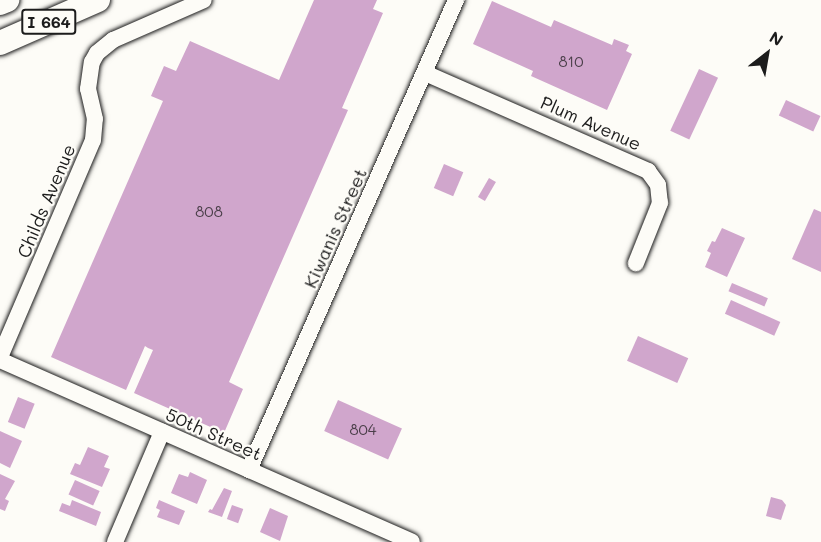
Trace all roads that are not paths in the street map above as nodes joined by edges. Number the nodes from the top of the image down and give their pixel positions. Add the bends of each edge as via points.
1 (7, 0) edge
2 (98, 0) edge
3 (204, 0) edge
4 (456, 0) edge
5 (0, 3) edge
6 (0, 43) edge
7 (425, 73) junction
8 (636, 263) dead end
9 (0, 359) edge
10 (162, 432) junction
11 (249, 470) junction
12 (115, 542) edge
13 (412, 542) edge

1 - 5 highway, I 664
2 - 6 highway, I 664
3 - 9 street, Childs Avenue via 104,46 92,62 88,89 95,119 93,140
4 - 7 street, Kiwanis Street
7 - 8 street, Plum Avenue via 648,171 658,185 660,203
7 - 11 street, Kiwanis Street
9 - 10 street, 50th Street
10 - 11 street, 50th Street
10 - 12 street
11 - 13 street, 50th Street

